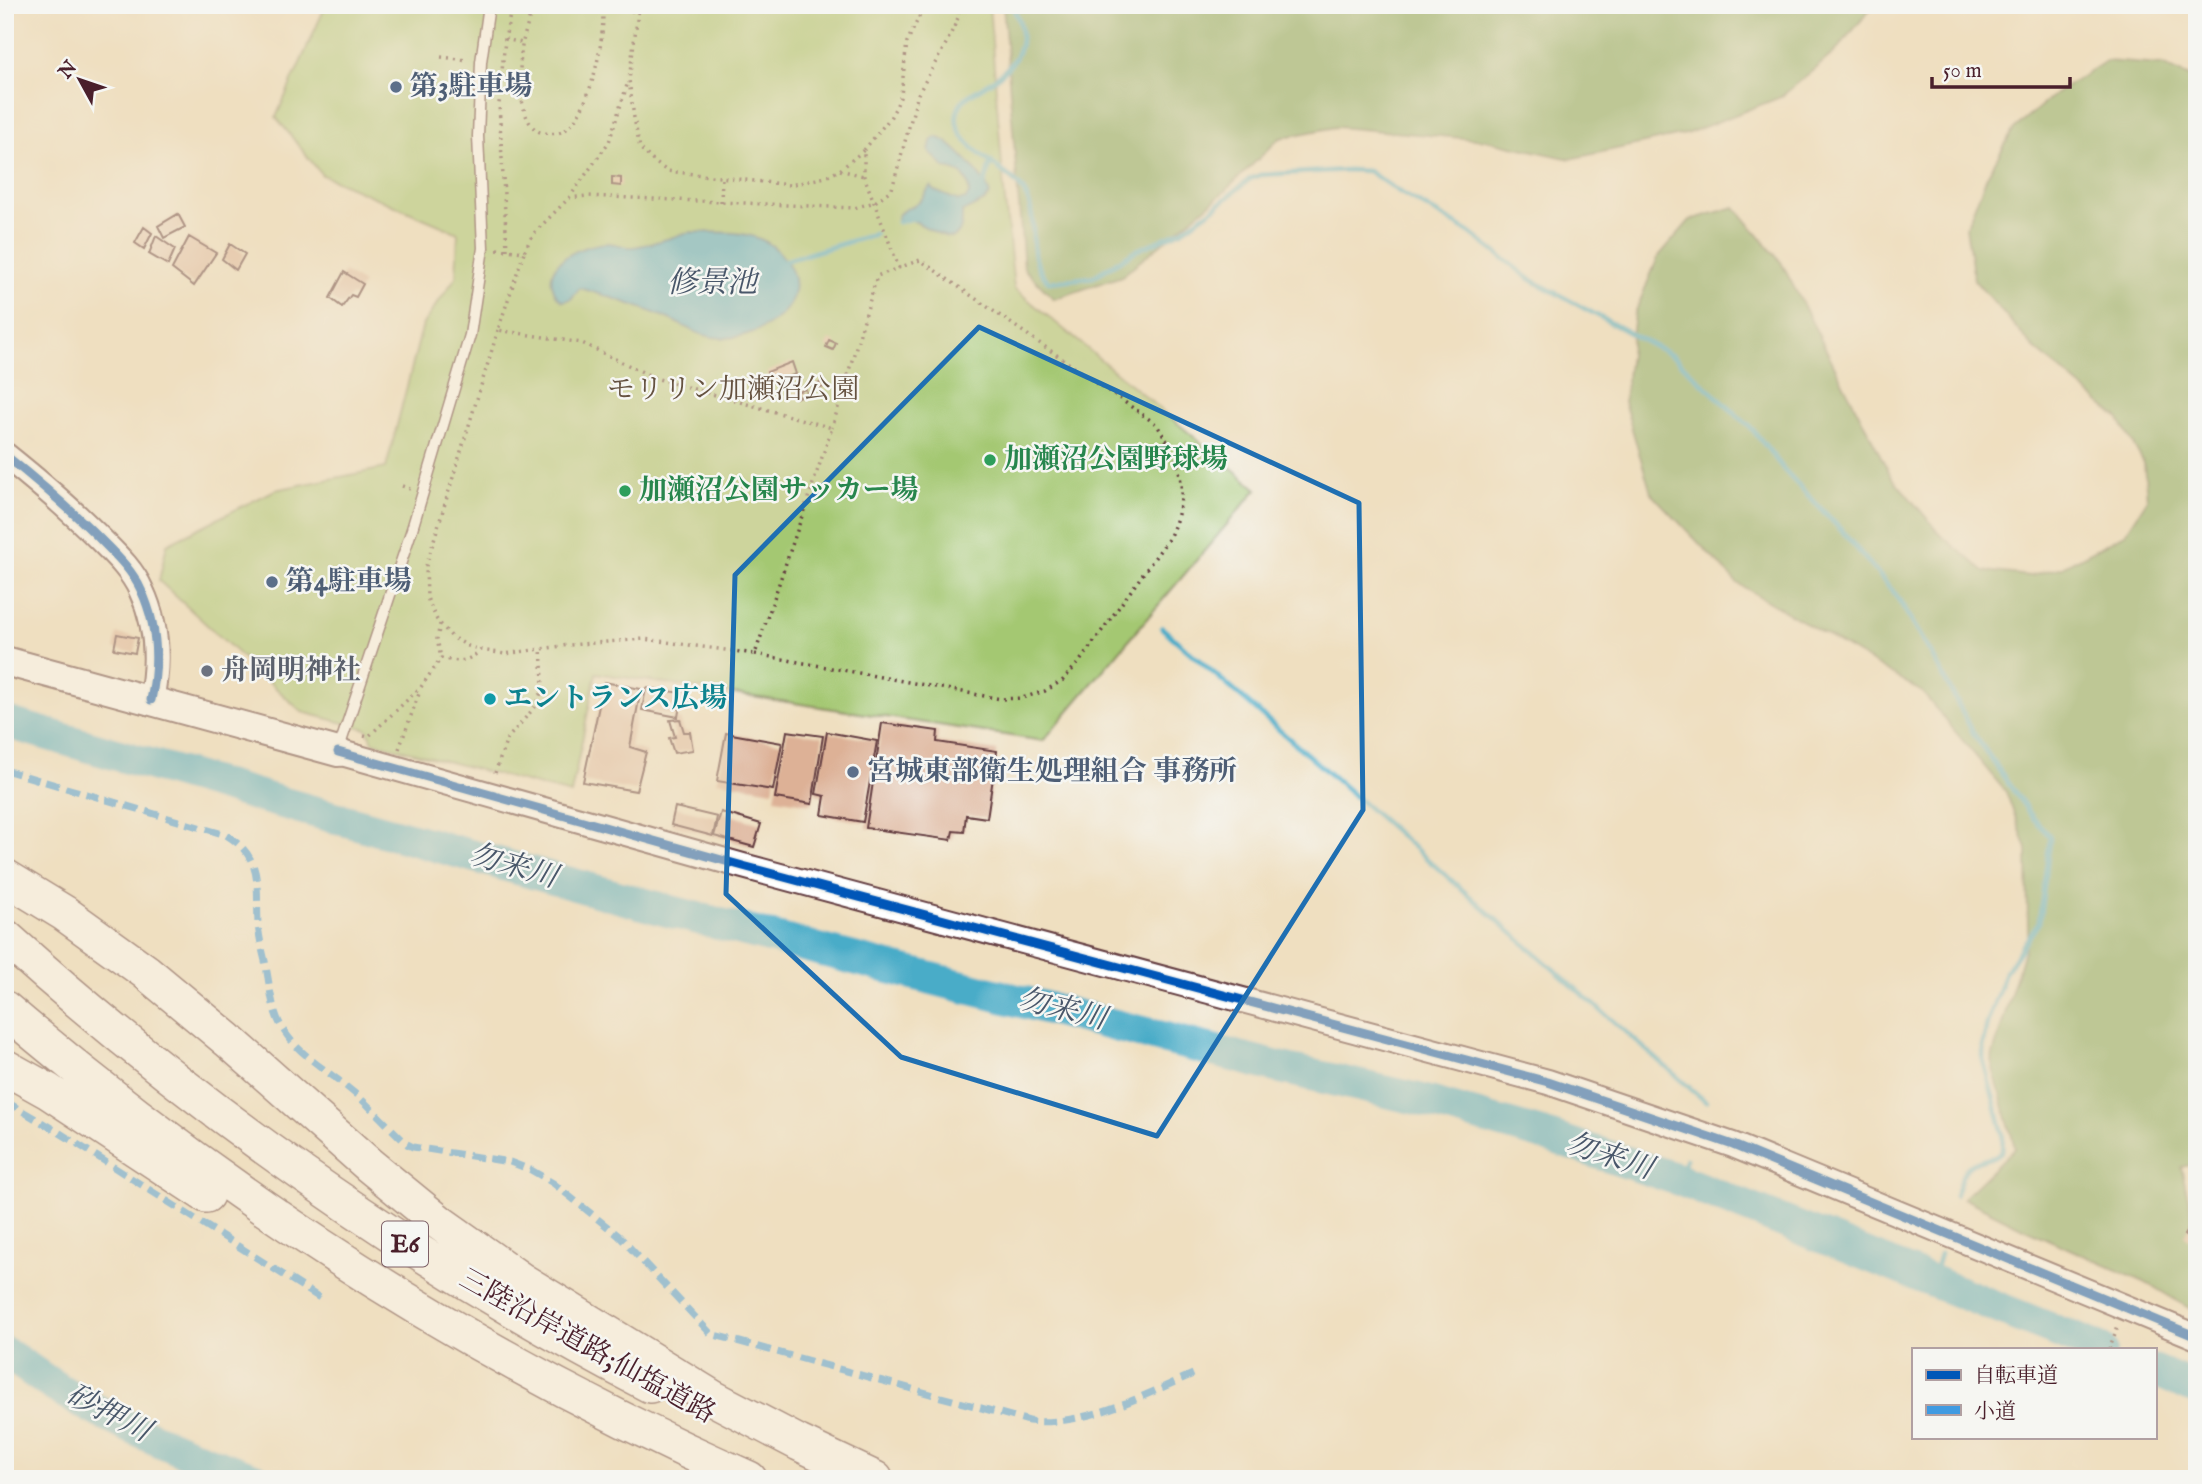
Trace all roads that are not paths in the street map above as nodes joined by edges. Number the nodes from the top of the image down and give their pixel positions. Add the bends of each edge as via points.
1 (489, 5) edge
2 (5, 455) edge
3 (5, 661) edge
4 (150, 700) junction
5 (338, 752) junction
6 (5, 877) edge
7 (5, 937) edge
8 (5, 1009) edge
9 (5, 1067) edge
10 (2197, 1337) edge
11 (671, 1445) junction
12 (749, 1479) edge
13 (850, 1479) edge
14 (875, 1479) edge

1 - 5 lane via 478,136 483,248 470,335
2 - 4 street via 83,520 126,565 141,590 154,627 156,669
3 - 4 main road
4 - 5 main road
5 - 10 street via 1548,1082 1733,1145
6 - 14 highway via 146,972 369,1165 522,1281 711,1397
7 - 13 highway, 三陸沿岸道路;仙塩道路 / E6 via 156,1065 417,1252 611,1365 701,1412
8 - 11 highway, 三陸沿岸道路;仙塩道路 / E6 via 163,1136 327,1250 491,1350
9 - 11 highway via 388,1308 575,1406
11 - 12 highway, 三陸沿岸道路;仙塩道路 / E6

